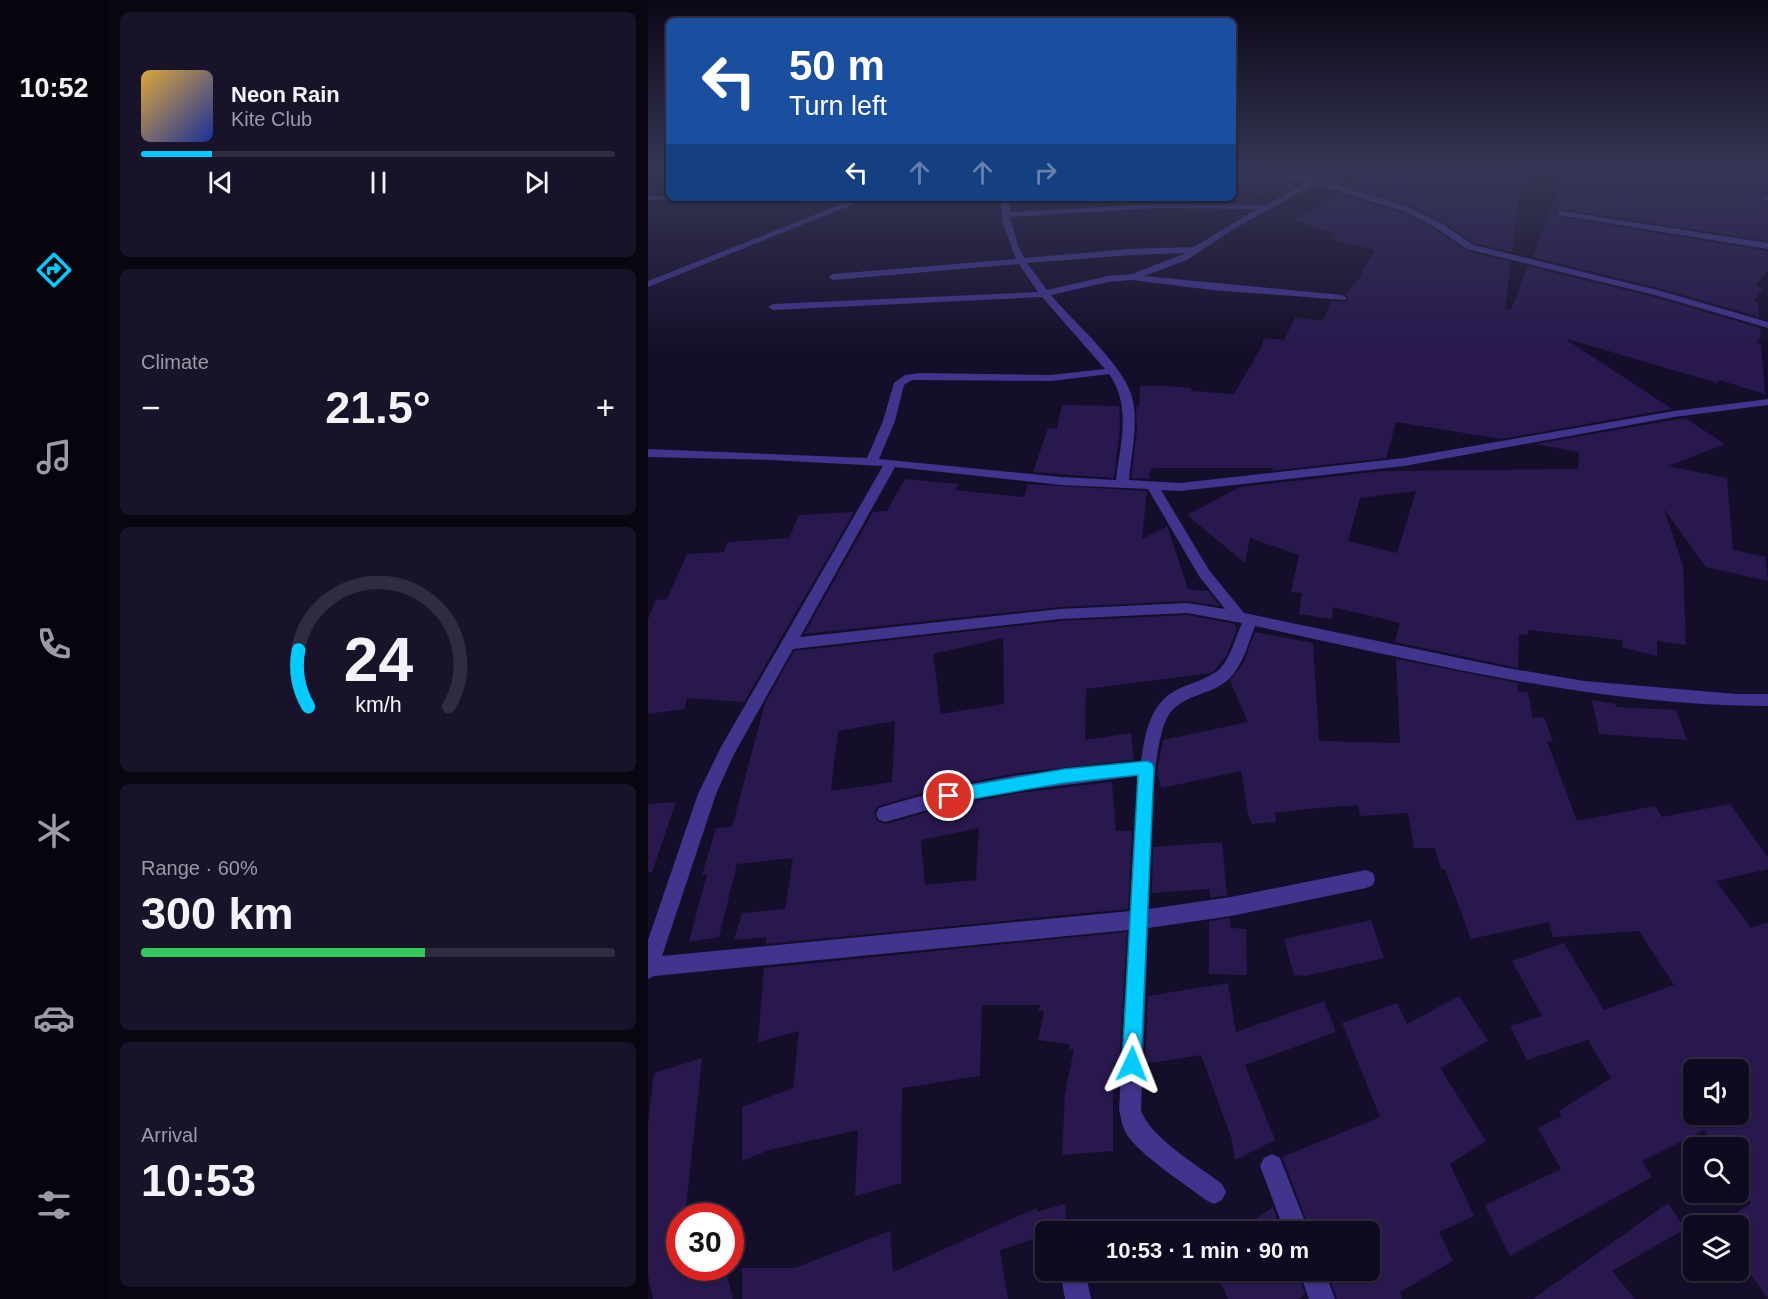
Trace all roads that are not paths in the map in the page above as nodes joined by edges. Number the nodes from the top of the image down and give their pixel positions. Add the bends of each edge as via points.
1 (786, 230) edge
2 (1009, 230) edge
3 (1227, 230) edge
4 (1445, 230) edge
5 (1665, 230) edge
6 (1768, 246) edge
7 (1195, 250) junction
8 (1021, 263) junction
9 (833, 277) dead end
10 (1132, 277) junction
11 (648, 284) edge
12 (1043, 294) junction
13 (1342, 298) dead end
14 (773, 307) dead end
15 (1768, 325) edge
16 (1112, 371) junction
17 (1768, 402) edge
18 (648, 453) edge
19 (872, 461) junction
20 (891, 463) junction
21 (1122, 485) junction
22 (1152, 486) junction
23 (1245, 618) junction
24 (787, 644) junction
25 (1768, 700) edge
26 (1147, 768) junction
27 (885, 814) dead end
28 (1366, 879) dead end
29 (1140, 921) junction
30 (655, 928) edge
31 (648, 968) edge
32 (1272, 1166) dead end
33 (1214, 1192) dead end
34 (1293, 1221) edge
35 (1074, 1281) edge
36 (1315, 1281) edge
37 (1078, 1299) edge
38 (1322, 1299) edge

1 - 11 street
2 - 8 street
3 - 7 street
4 - 15 street via 1470,247 1658,293
5 - 6 street
7 - 8 street
7 - 10 street
8 - 9 street
8 - 12 street
10 - 12 street
10 - 13 street
12 - 14 street
12 - 16 street
16 - 19 street via 1051,378 904,379 899,383 890,421
16 - 21 street via 1124,390 1128,407
17 - 22 street via 1674,414 1404,462 1191,486
18 - 19 street
19 - 20 street
20 - 21 street
20 - 24 street
21 - 22 street
22 - 23 street via 1204,573
23 - 24 street via 1187,608 1160,608 1060,614
23 - 25 street via 1584,687
23 - 26 street via 1233,662 1222,676 1177,697 1164,709 1155,727
24 - 30 street via 707,794
26 - 27 street via 971,791
26 - 29 street
28 - 29 street
29 - 31 street
29 - 33 street via 1130,1110 1135,1127 1152,1144
30 - 31 street
32 - 34 street
35 - 37 street
36 - 38 street

